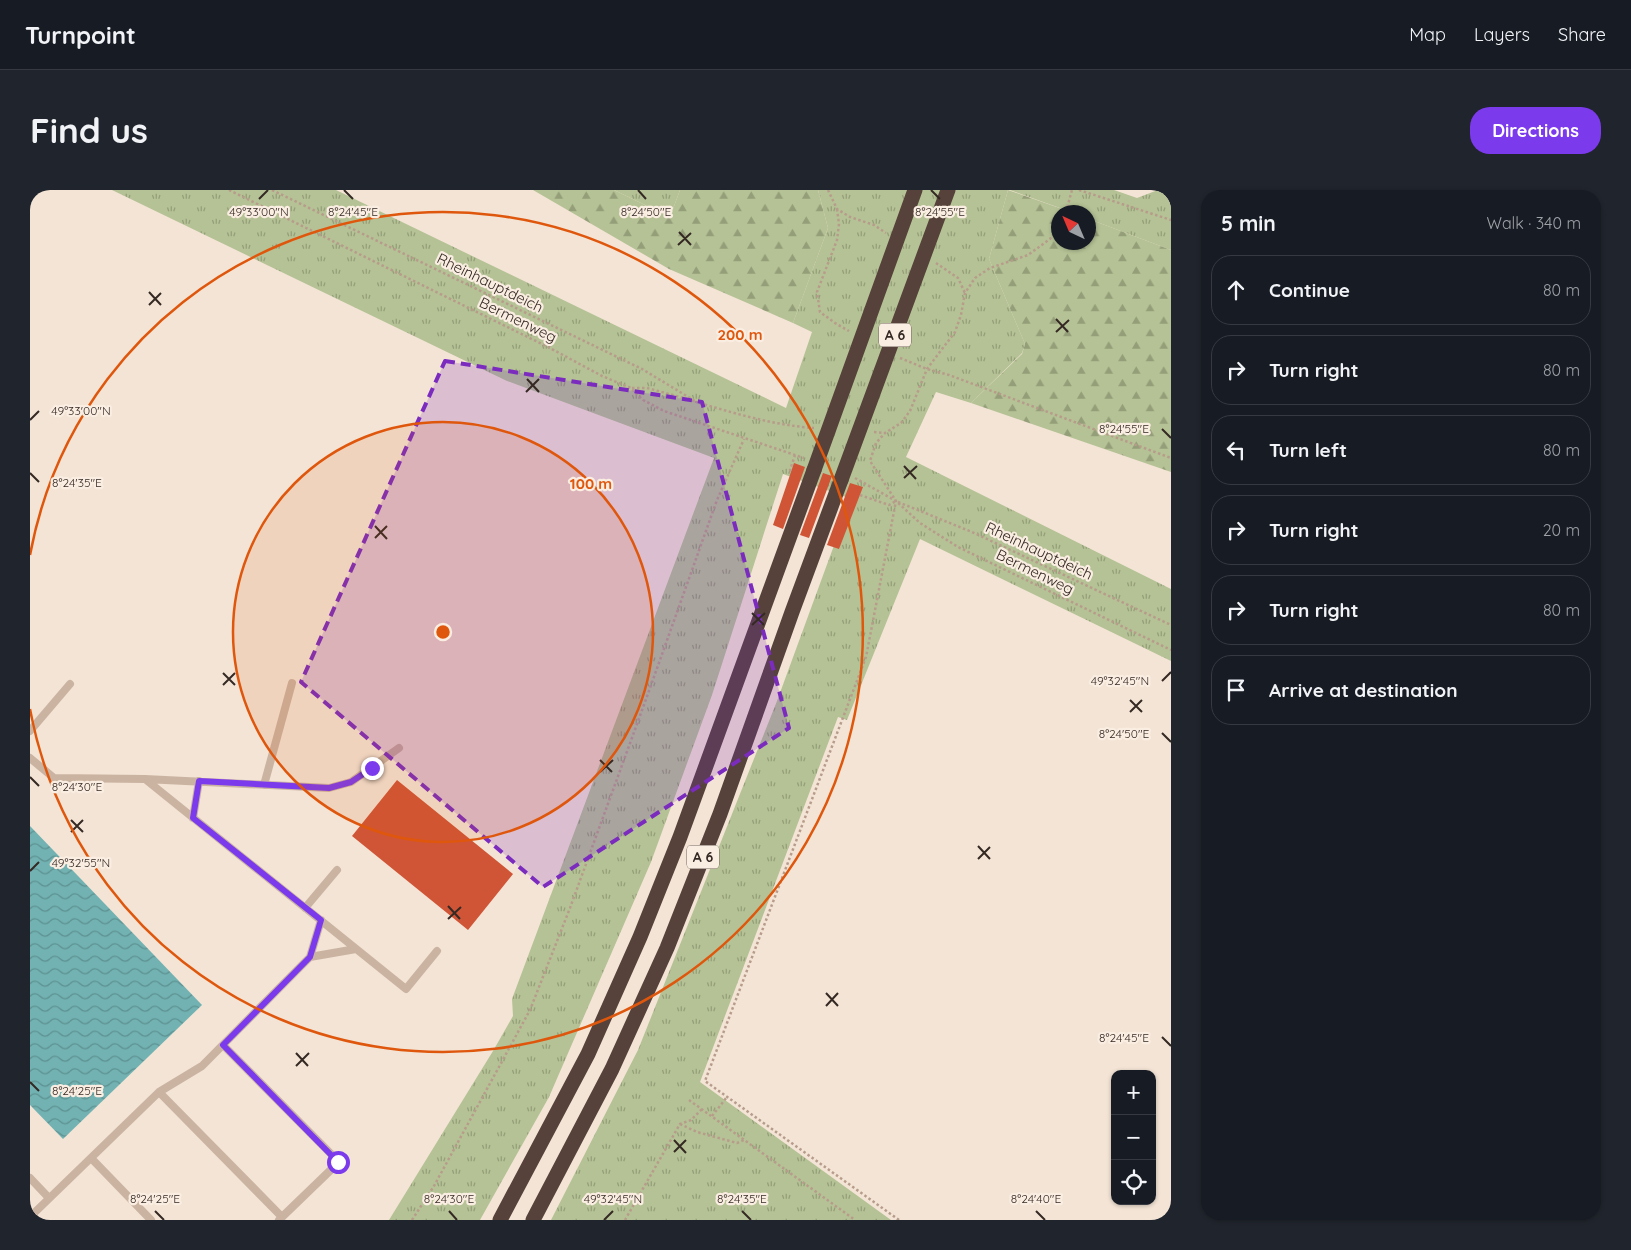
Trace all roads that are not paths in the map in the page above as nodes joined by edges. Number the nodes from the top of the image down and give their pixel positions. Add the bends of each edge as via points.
1 (915, 190) edge
2 (948, 190) edge
3 (292, 683) dead end
4 (70, 684) dead end
5 (30, 731) edge
6 (399, 748) dead end
7 (30, 758) edge
8 (144, 779) junction
9 (199, 781) junction
10 (264, 784) junction
11 (193, 818) junction
12 (337, 870) dead end
13 (305, 908) junction
14 (321, 920) junction
15 (356, 949) junction
16 (438, 951) dead end
17 (310, 957) junction
18 (223, 1045) junction
19 (160, 1092) junction
20 (91, 1158) junction
21 (30, 1178) edge
22 (49, 1198) junction
23 (30, 1217) edge
24 (280, 1219) edge
25 (151, 1220) edge
26 (500, 1220) edge
27 (533, 1220) edge

1 - 26 highway, A 6, bridge via 680,837 640,937 588,1054
2 - 27 highway, A 6, bridge via 720,814 667,948 612,1069
3 - 10 lane
4 - 5 lane
6 - 10 lane via 351,782 329,788
7 - 8 lane via 54,778
8 - 9 lane
8 - 11 lane
9 - 10 lane
9 - 11 lane
11 - 13 lane
12 - 13 lane
13 - 14 lane
14 - 15 lane
14 - 17 lane
15 - 16 lane via 406,988
15 - 17 lane
17 - 18 lane
18 - 19 lane via 202,1066
18 - 24 lane via 338,1162
19 - 20 lane
19 - 24 lane
20 - 22 lane
20 - 25 lane
21 - 22 lane
22 - 23 lane

